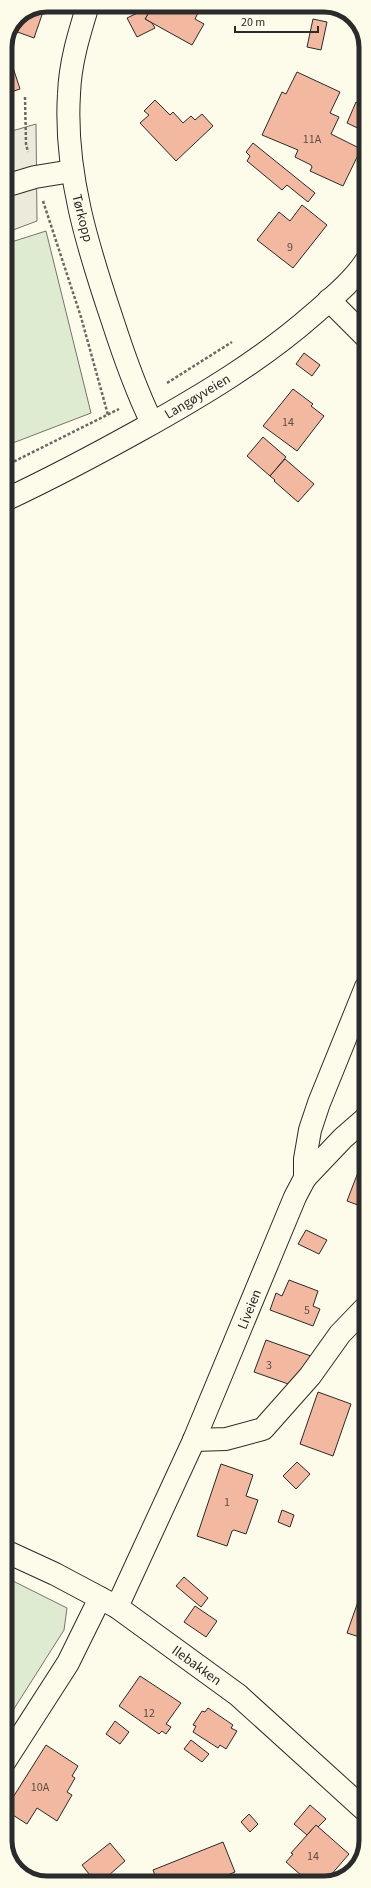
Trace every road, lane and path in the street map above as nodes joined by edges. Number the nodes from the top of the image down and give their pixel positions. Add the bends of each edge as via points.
1 (86, 12) edge
2 (25, 97) dead end
3 (72, 171) junction
4 (35, 177) junction
5 (12, 184) edge
6 (359, 270) edge
7 (329, 300) junction
8 (359, 330) edge
9 (237, 339) dead end
10 (163, 385) dead end
11 (121, 408) dead end
12 (108, 415) junction
13 (152, 423) junction
14 (12, 463) edge
15 (12, 497) edge
16 (359, 1004) edge
17 (359, 1124) edge
18 (305, 1178) junction
19 (359, 1314) edge
20 (194, 1440) junction
21 (12, 1554) edge
22 (109, 1602) junction
23 (12, 1750) edge
24 (359, 1805) edge

1 - 3 street, Tørkopp via 75,47 69,92 68,133
2 - 4 path via 26,144
3 - 4 street
3 - 13 street, Tørkopp via 79,207 102,289 140,397
4 - 5 street
4 - 12 path via 81,317
6 - 7 street, Langøyveien
7 - 8 street
7 - 13 street, Langøyveien via 266,353 211,390
9 - 10 path
11 - 12 path
12 - 14 path
13 - 15 street, Langøyveien via 58,476
16 - 18 street via 310,1130 304,1159
17 - 18 street, Liveien
18 - 20 street, Liveien
19 - 20 street via 340,1334 310,1376 263,1429 226,1439
20 - 22 street, Liveien
21 - 22 street, Ilebakken
22 - 23 street, Liveien
22 - 24 street, Ilebakken via 238,1695

